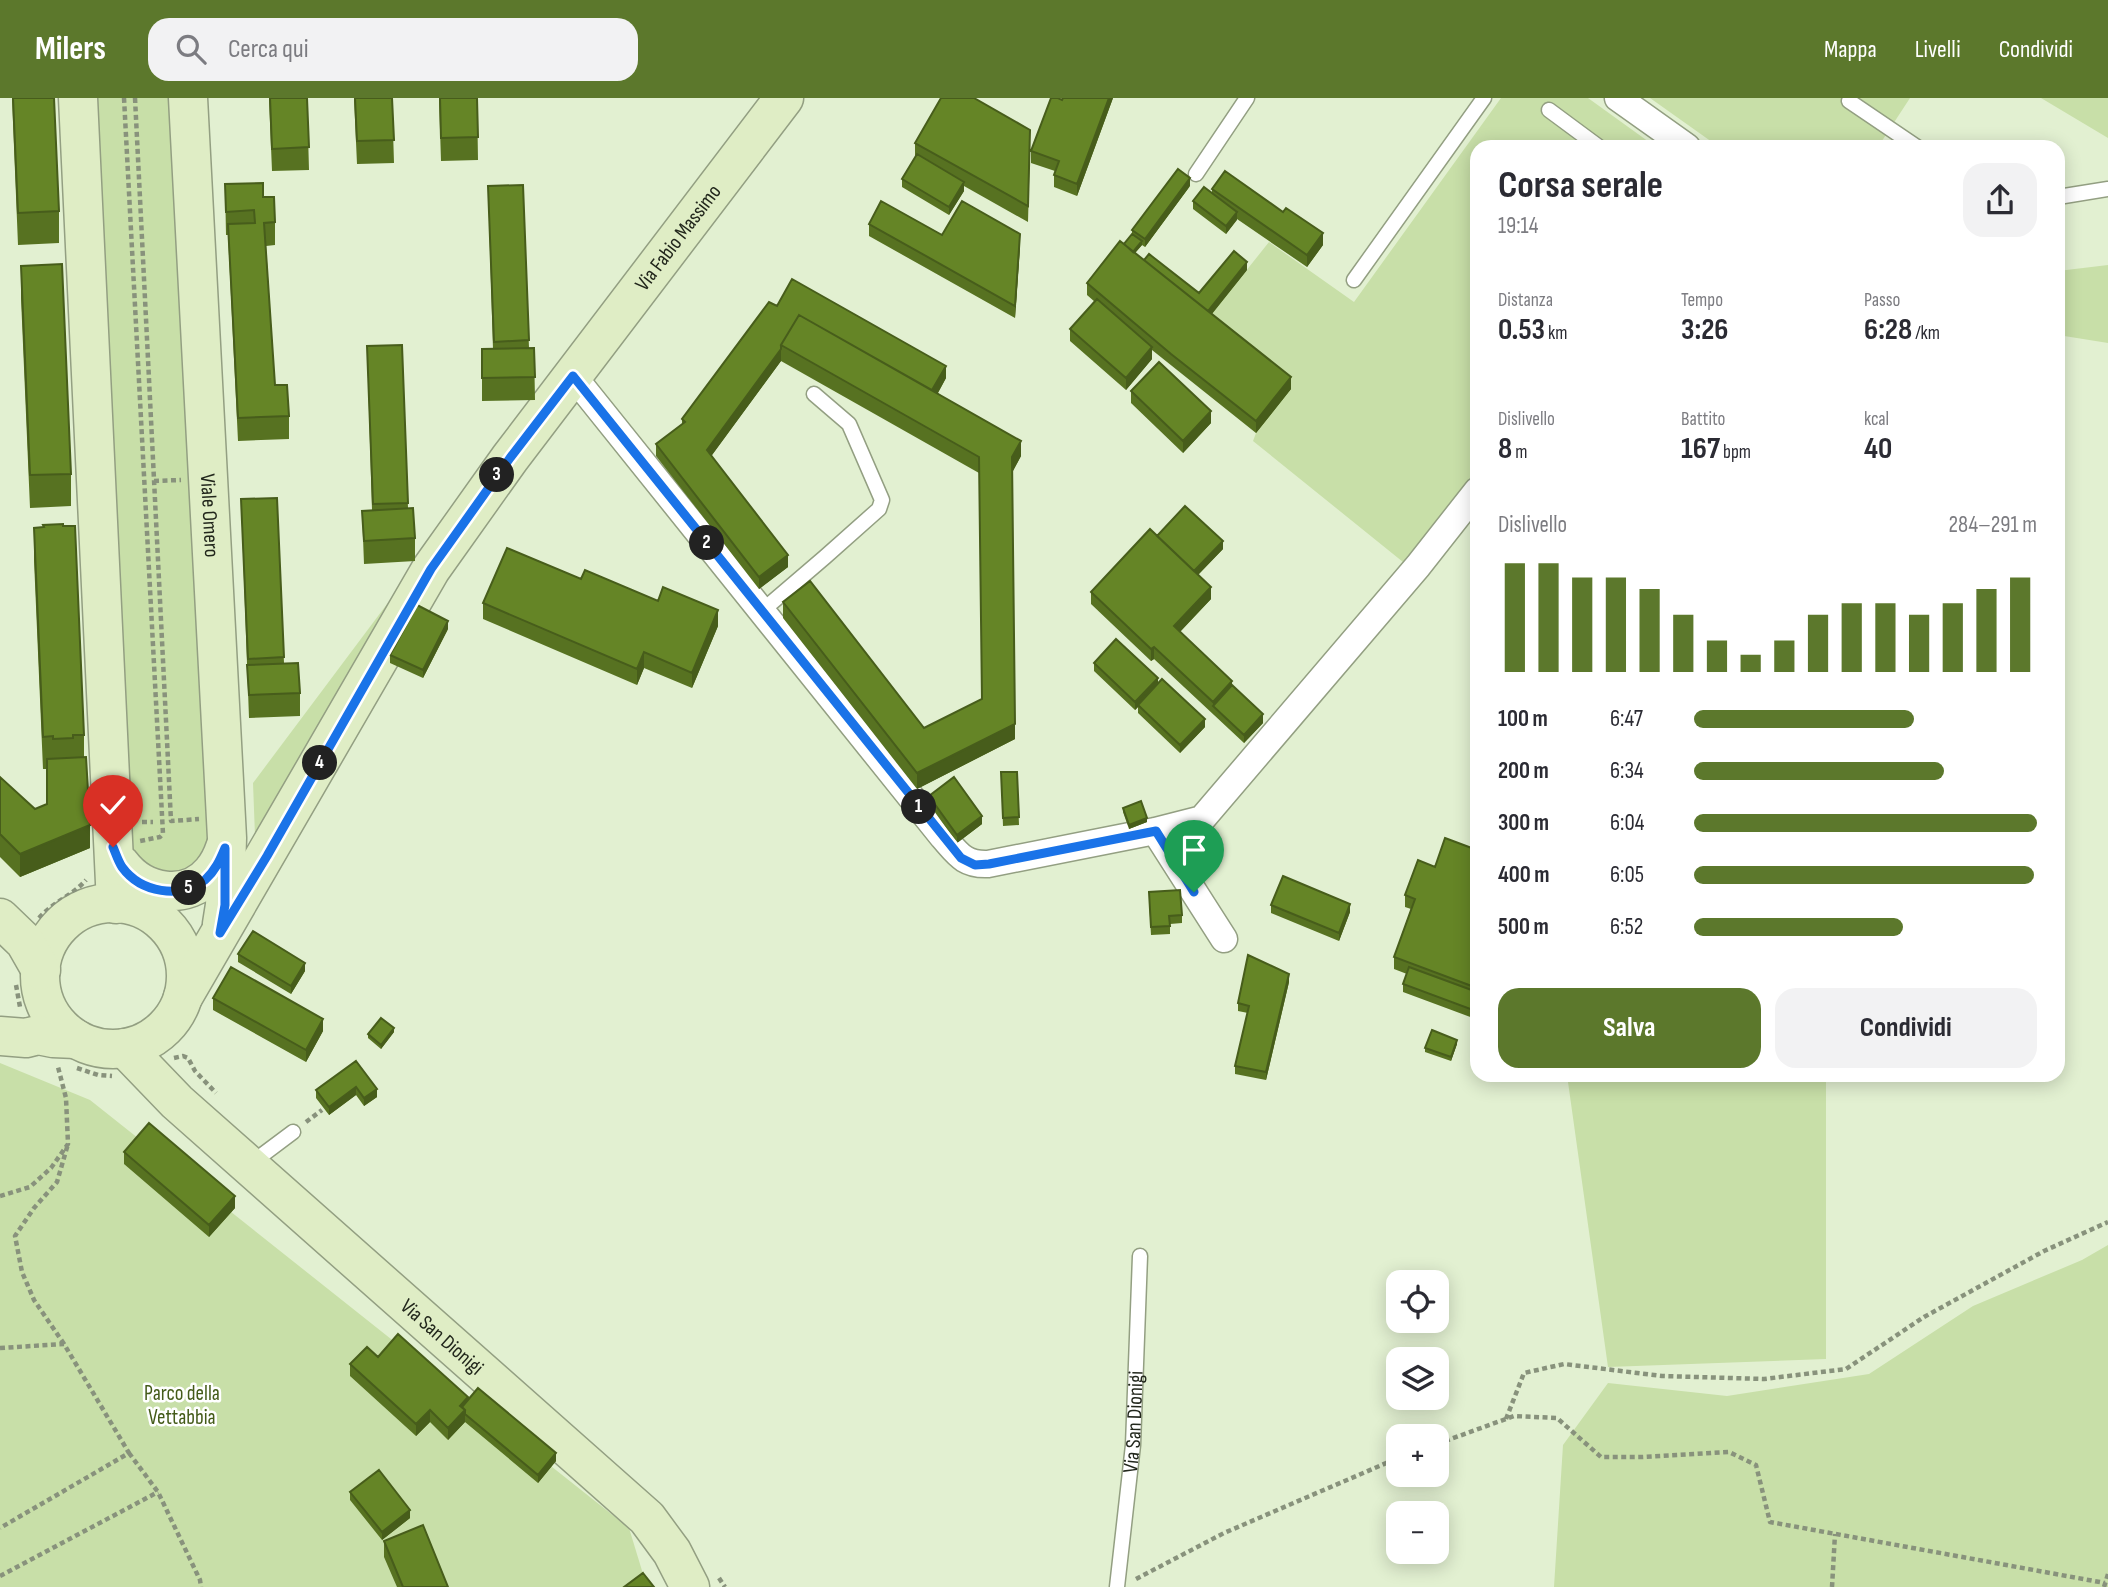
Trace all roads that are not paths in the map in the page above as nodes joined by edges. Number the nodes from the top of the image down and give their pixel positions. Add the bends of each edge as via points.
1 (78, 98) edge
2 (188, 98) edge
3 (784, 98) edge
4 (1247, 98) edge
5 (1484, 98) edge
6 (1618, 98) edge
7 (1849, 101) dead end
8 (1549, 110) dead end
9 (1590, 140) edge
10 (1677, 140) edge
11 (1907, 140) edge
12 (1196, 174) dead end
13 (2108, 189) edge
14 (2065, 196) edge
15 (1354, 280) dead end
16 (573, 376) junction
17 (814, 394) dead end
18 (1470, 500) edge
19 (762, 611) junction
20 (1156, 831) junction
21 (217, 833) junction
22 (112, 854) junction
23 (116, 904) junction
24 (0, 916) edge
25 (220, 933) junction
26 (1224, 939) dead end
27 (45, 941) junction
28 (183, 997) junction
29 (0, 1035) edge
30 (55, 1037) junction
31 (154, 1046) junction
32 (293, 1132) dead end
33 (249, 1166) junction
34 (1140, 1256) dead end
35 (690, 1587) edge
36 (1117, 1587) edge

1 - 22 street
2 - 21 street, Viale Omero via 227,838
3 - 16 street, Via Fabio Massimo
4 - 12 lane
5 - 15 lane
6 - 10 street
7 - 11 lane
8 - 9 lane
13 - 14 lane
16 - 19 street
16 - 25 street, Via Fabio Massimo via 431,569
17 - 19 lane via 849,424 882,500 879,509
18 - 20 street via 1202,819
19 - 20 street via 961,858 975,865 989,864
20 - 26 street
21 - 22 street via 214,870 196,885 173,891 140,883
21 - 25 street, Viale Omero via 225,905
22 - 23 street
23 - 27 street via 83,910
23 - 28 street via 148,912 172,934 185,965
24 - 27 street
25 - 28 street, Via Fabio Massimo
27 - 30 street via 41,986
28 - 31 street
29 - 30 street
30 - 31 street via 99,1048
31 - 33 street, Via San Dionigi via 177,1102
32 - 33 lane
33 - 35 street, Via San Dionigi via 647,1518
34 - 36 lane, Via San Dionigi via 1133,1445

